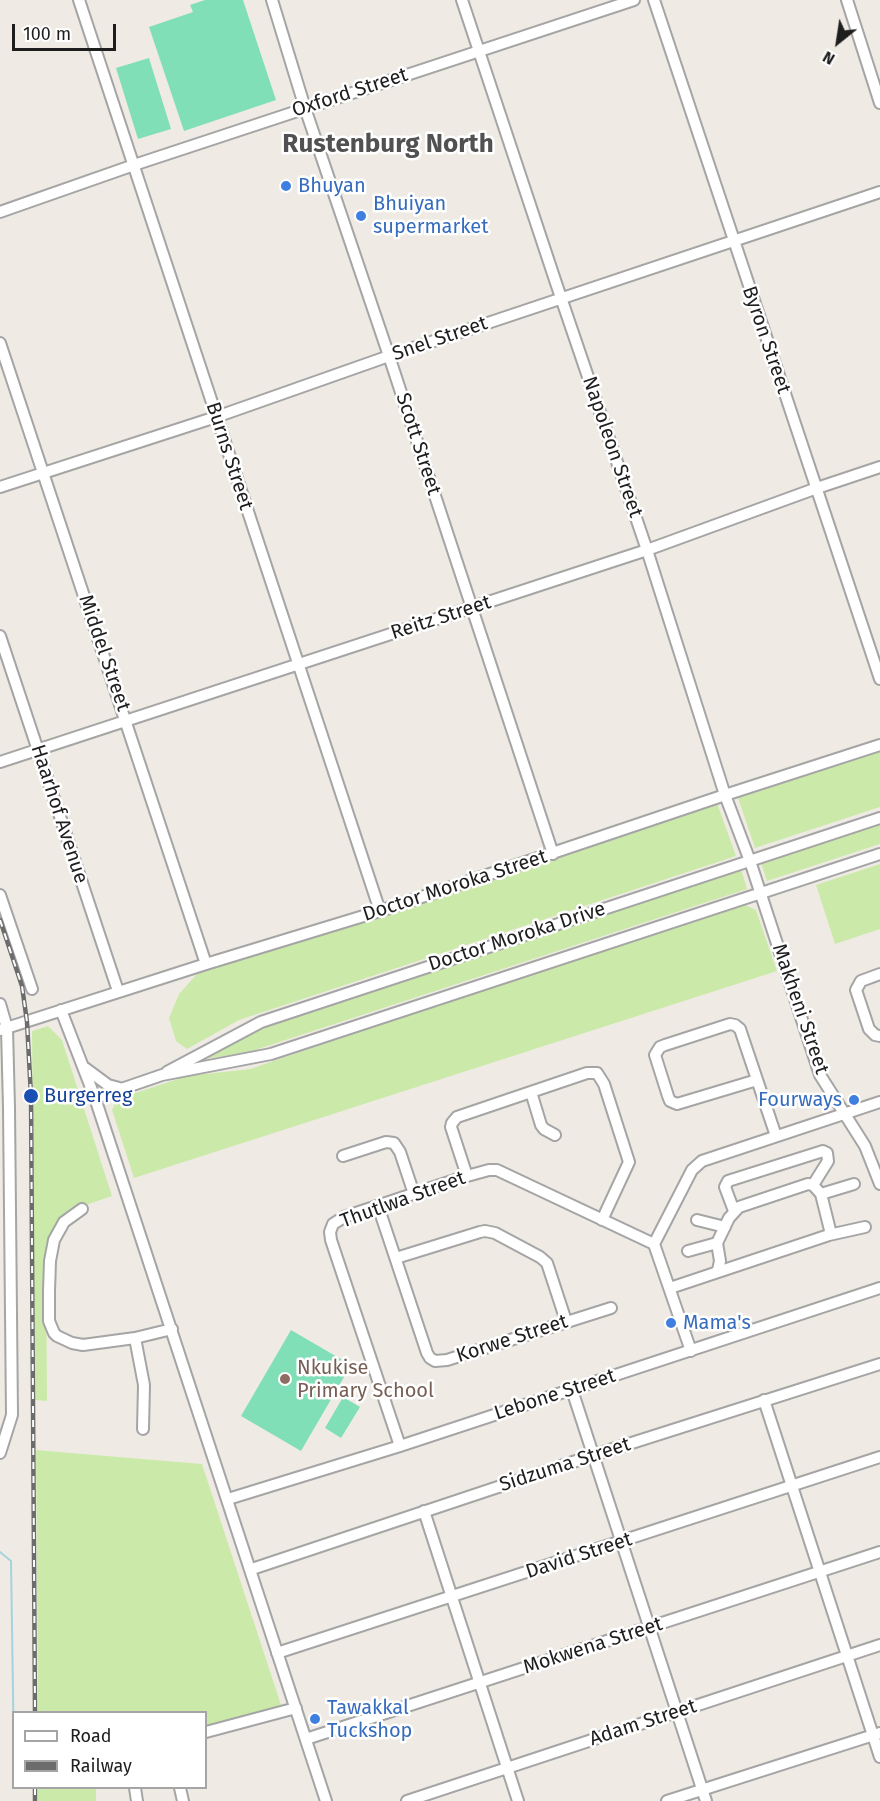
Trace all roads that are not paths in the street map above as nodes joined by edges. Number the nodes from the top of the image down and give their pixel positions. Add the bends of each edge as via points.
1 (79, 0) edge
2 (272, 0) edge
3 (462, 0) edge
4 (634, 0) edge
5 (654, 0) edge
6 (847, 0) edge
7 (479, 51) junction
8 (880, 103) edge
9 (305, 108) junction
10 (134, 165) junction
11 (880, 192) edge
12 (0, 212) edge
13 (733, 242) junction
14 (561, 298) junction
15 (0, 343) edge
16 (390, 356) junction
17 (216, 417) junction
18 (880, 467) edge
19 (43, 473) junction
20 (0, 487) edge
21 (817, 488) junction
22 (647, 550) junction
23 (472, 608) junction
24 (0, 636) edge
25 (298, 664) junction
26 (880, 680) edge
27 (126, 721) junction
28 (880, 745) edge
29 (38, 750) junction
30 (0, 762) edge
31 (725, 795) junction
32 (880, 818) edge
33 (553, 854) junction
34 (880, 854) edge
35 (750, 861) junction
36 (761, 894) junction
37 (0, 895) edge
38 (380, 911) junction
39 (206, 964) junction
40 (880, 974) edge
41 (32, 989) dead end
42 (118, 992) junction
43 (0, 1005) edge
44 (61, 1011) junction
45 (4, 1029) edge
46 (880, 1036) edge
47 (83, 1066) junction
48 (162, 1075) junction
49 (757, 1080) junction
50 (124, 1089) junction
51 (531, 1092) junction
52 (95, 1098) junction
53 (880, 1102) edge
54 (845, 1114) junction
55 (0, 1124) edge
56 (555, 1135) dead end
57 (9, 1136) junction
58 (776, 1136) junction
59 (343, 1156) dead end
60 (467, 1176) junction
61 (854, 1184) dead end
62 (880, 1184) edge
63 (813, 1185) junction
64 (414, 1194) junction
65 (821, 1194) junction
66 (378, 1206) junction
67 (82, 1209) dead end
68 (734, 1211) junction
69 (602, 1220) junction
70 (697, 1220) dead end
71 (725, 1227) junction
72 (865, 1227) dead end
73 (829, 1235) junction
74 (717, 1243) junction
75 (654, 1244) junction
76 (688, 1251) dead end
77 (396, 1258) junction
78 (714, 1273) junction
79 (670, 1288) junction
80 (880, 1288) edge
81 (611, 1308) dead end
82 (566, 1321) junction
83 (172, 1329) junction
84 (135, 1338) junction
85 (692, 1351) junction
86 (880, 1364) edge
87 (572, 1390) junction
88 (764, 1400) junction
89 (143, 1429) dead end
90 (400, 1446) junction
91 (0, 1453) edge
92 (594, 1455) junction
93 (880, 1457) edge
94 (792, 1487) junction
95 (228, 1499) junction
96 (424, 1512) junction
97 (622, 1542) junction
98 (880, 1552) edge
99 (252, 1569) junction
100 (820, 1571) junction
101 (451, 1597) junction
102 (650, 1628) junction
103 (880, 1645) edge
104 (277, 1653) junction
105 (848, 1656) junction
106 (479, 1683) junction
107 (296, 1708) junction
108 (676, 1712) junction
109 (207, 1732) edge
110 (876, 1734) edge
111 (306, 1739) junction
112 (880, 1758) edge
113 (507, 1768) junction
114 (702, 1789) junction
115 (326, 1801) edge
116 (407, 1801) edge
117 (518, 1801) edge
118 (667, 1801) edge
119 (706, 1801) edge

1 - 10 street, Burns Street
2 - 9 street, Scott Street
3 - 7 street, Napoleon Street
4 - 7 street, Oxford Street
5 - 13 street, Byron Street
6 - 8 street
7 - 9 street, Oxford Street
7 - 14 street, Napoleon Street
9 - 10 street, Oxford Street
9 - 16 street, Scott Street
10 - 12 street, Oxford Street
10 - 17 street, Burns Street
11 - 13 street, Snel Street
13 - 14 street, Snel Street
13 - 21 street, Byron Street
14 - 16 street, Snel Street
14 - 22 street, Napoleon Street
15 - 19 street, Middel Street
16 - 17 street, Snel Street
16 - 23 street, Scott Street
17 - 19 street, Snel Street
17 - 25 street, Burns Street
18 - 21 street, Reitz Street
19 - 20 street, Snel Street
19 - 27 street, Middel Street
21 - 22 street, Reitz Street
21 - 26 street, Byron Street
22 - 23 street, Reitz Street
22 - 31 street, Napoleon Street
23 - 25 street, Reitz Street
23 - 33 street, Scott Street
24 - 29 street, Haarhof Avenue
25 - 27 street, Reitz Street
25 - 38 street, Burns Street
27 - 29 street, Reitz Street
27 - 39 street, Middel Street
28 - 31 street, Doctor Moroka Street
29 - 30 street, Reitz Street
29 - 42 street, Haarhof Avenue
31 - 33 street, Doctor Moroka Street
31 - 35 street, Napoleon Street
32 - 35 street, Doctor Moroka Drive
33 - 38 street, Doctor Moroka Street
34 - 36 street, Doctor Moroka Drive
35 - 36 street, Napoleon Street
35 - 48 street, Doctor Moroka Drive via 261,1022
36 - 48 street, Doctor Moroka Drive via 271,1054
36 - 54 street, Makheni Street via 820,1074
37 - 41 street
38 - 39 street, Doctor Moroka Street
39 - 42 street, Doctor Moroka Street
40 - 46 street via 861,981 856,990 869,1029
42 - 44 street, Doctor Moroka Street
43 - 45 street
44 - 45 street, Doctor Moroka Street
44 - 47 street
45 - 57 street
47 - 50 street via 101,1080
47 - 52 street
48 - 50 street, Doctor Moroka Drive
49 - 49 street via 740,1029 730,1024 664,1045 655,1055 668,1096 677,1104
49 - 58 street
50 - 52 street, Doctor Moroka Drive
51 - 56 street via 541,1125
51 - 60 street via 454,1119 451,1127
51 - 69 street via 591,1072 603,1080 629,1162
52 - 83 street
53 - 54 street
54 - 58 street
54 - 62 street, Makheni Street via 865,1146
55 - 57 street
57 - 91 street via 12,1415
58 - 75 street via 696,1164
59 - 64 street via 394,1143
60 - 64 street, Thutlwa Street
60 - 69 street, Thutlwa Street via 497,1170
61 - 65 street
63 - 65 street
63 - 68 street
63 - 68 street via 828,1161 823,1151 728,1181 725,1187
64 - 66 street, Thutlwa Street
65 - 73 street
66 - 77 street, Korwe Street
66 - 90 street, Thutlwa Street via 337,1220 330,1232
67 - 84 street via 64,1222 54,1240 49,1290 51,1327 57,1336 77,1344
68 - 71 street
69 - 75 street, Thutlwa Street
70 - 71 street
71 - 74 street
72 - 73 street
73 - 78 street
74 - 76 street
74 - 78 street via 720,1262
75 - 79 street
77 - 82 street via 480,1232 495,1233 547,1263
77 - 82 street, Korwe Street via 427,1353 435,1361
78 - 79 street
79 - 85 street
80 - 85 street, Lebone Street
81 - 82 street, Korwe Street
83 - 84 street
83 - 95 street
84 - 89 street via 144,1385
85 - 87 street, Lebone Street
86 - 88 street, Sidzuma Street
87 - 90 street, Lebone Street
87 - 92 street
88 - 92 street, Sidzuma Street
88 - 94 street
90 - 95 street, Lebone Street
92 - 96 street, Sidzuma Street
92 - 97 street
93 - 94 street, David Street
94 - 97 street, David Street
94 - 100 street
95 - 99 street
96 - 99 street, Sidzuma Street
96 - 101 street
97 - 101 street, David Street
97 - 102 street
98 - 100 street, Mokwena Street
99 - 104 street
100 - 102 street, Mokwena Street
100 - 105 street
101 - 104 street, David Street
101 - 106 street
102 - 106 street, Mokwena Street
102 - 108 street
103 - 105 street, Adam Street
104 - 107 street
105 - 108 street, Adam Street
105 - 110 street
106 - 111 street, Mokwena Street
106 - 113 street
107 - 109 street
107 - 111 street
108 - 113 street, Adam Street
108 - 114 street
110 - 112 street
110 - 114 street
111 - 115 street
113 - 116 street, Adam Street
113 - 117 street
114 - 118 street
114 - 119 street

